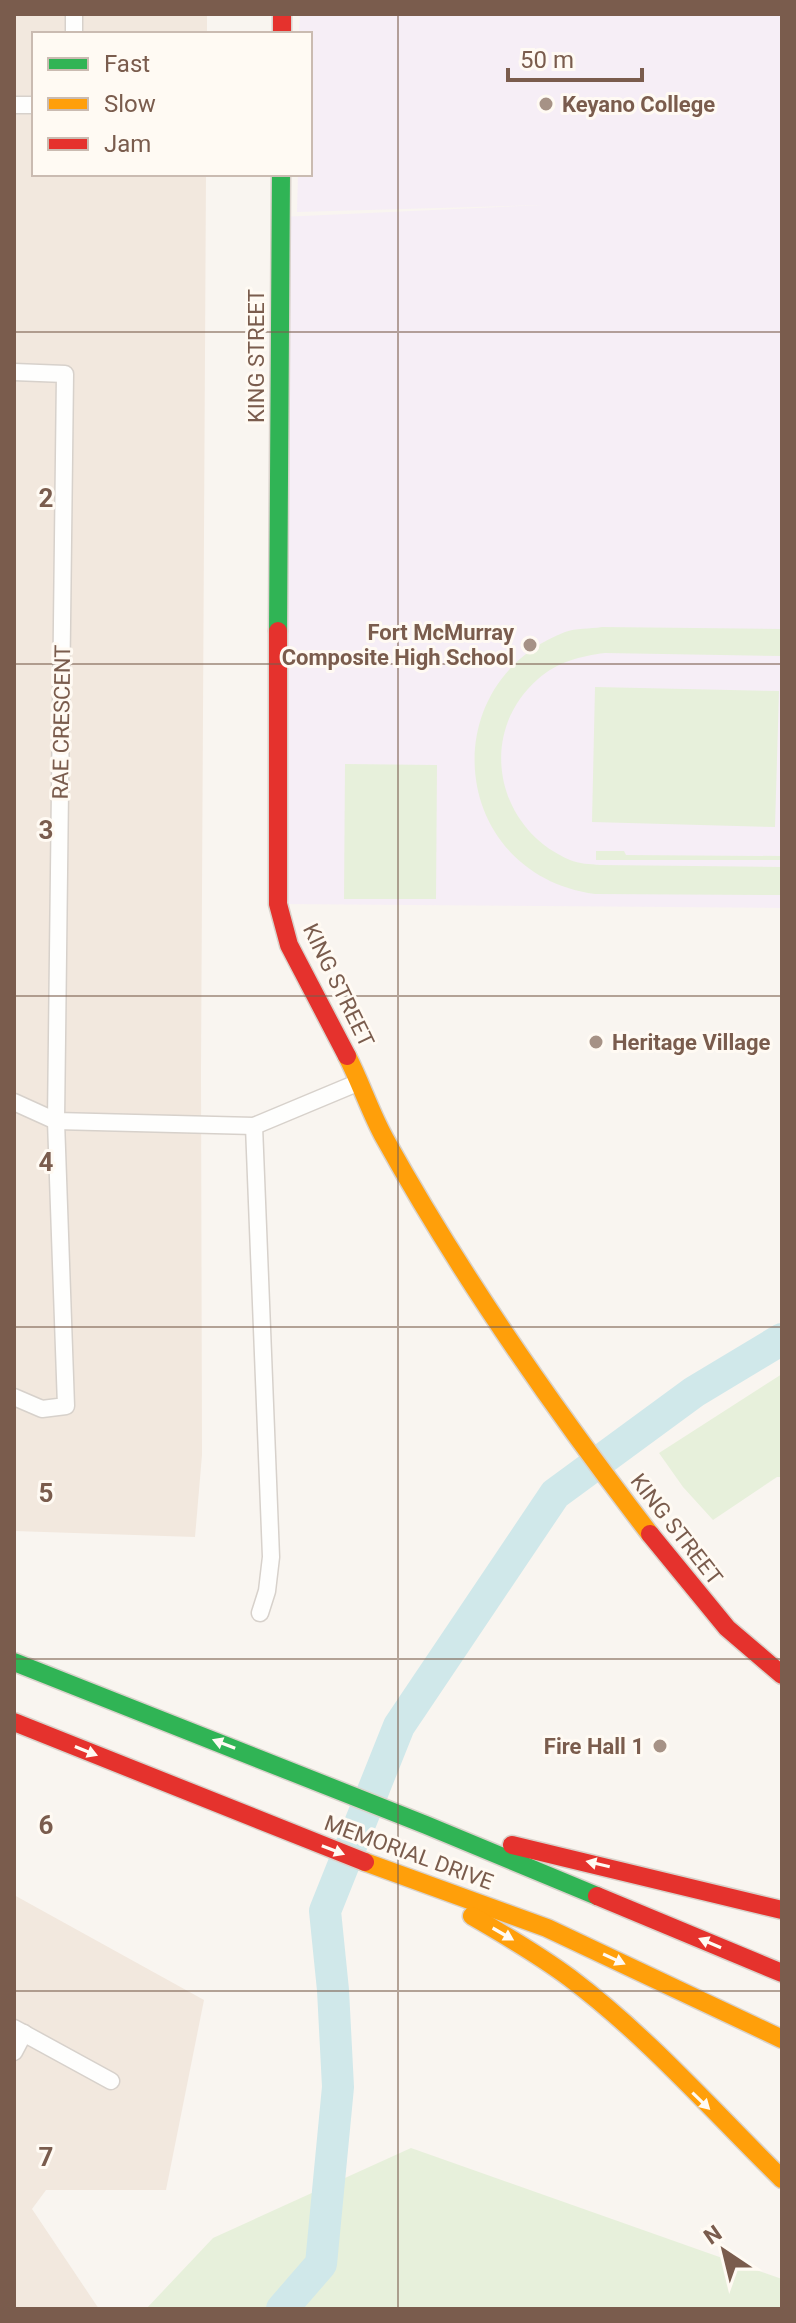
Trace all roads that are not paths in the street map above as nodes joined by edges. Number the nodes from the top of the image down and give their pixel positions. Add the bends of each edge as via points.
1 (281, 176) edge
2 (14, 372) edge
3 (357, 1083) junction
4 (14, 1102) edge
5 (56, 1121) junction
6 (254, 1126) junction
7 (14, 1397) edge
8 (260, 1613) dead end
9 (14, 1662) edge
10 (782, 1675) edge
11 (14, 1722) edge
12 (426, 1825) junction
13 (411, 1880) junction
14 (782, 1910) edge
15 (782, 1973) edge
16 (19, 2031) edge
17 (782, 2039) edge
18 (14, 2052) edge
19 (111, 2081) dead end
20 (782, 2179) edge

1 - 3 main road, KING STREET via 278,904 289,945
2 - 5 street, RAE CRESCENT via 65,374
3 - 6 street
3 - 10 main road, KING STREET via 434,1226 572,1432 730,1632
4 - 5 street
5 - 6 street
5 - 7 street via 66,1406 42,1409
6 - 8 street via 271,1557
12 -> 9 main road, MEMORIAL DRIVE
11 -> 13 main road, MEMORIAL DRIVE
14 -> 12 main road
15 -> 12 main road, MEMORIAL DRIVE
13 -> 17 main road, MEMORIAL DRIVE via 547,1928
13 -> 20 main road via 581,1987
16 - 18 street
16 - 19 street

